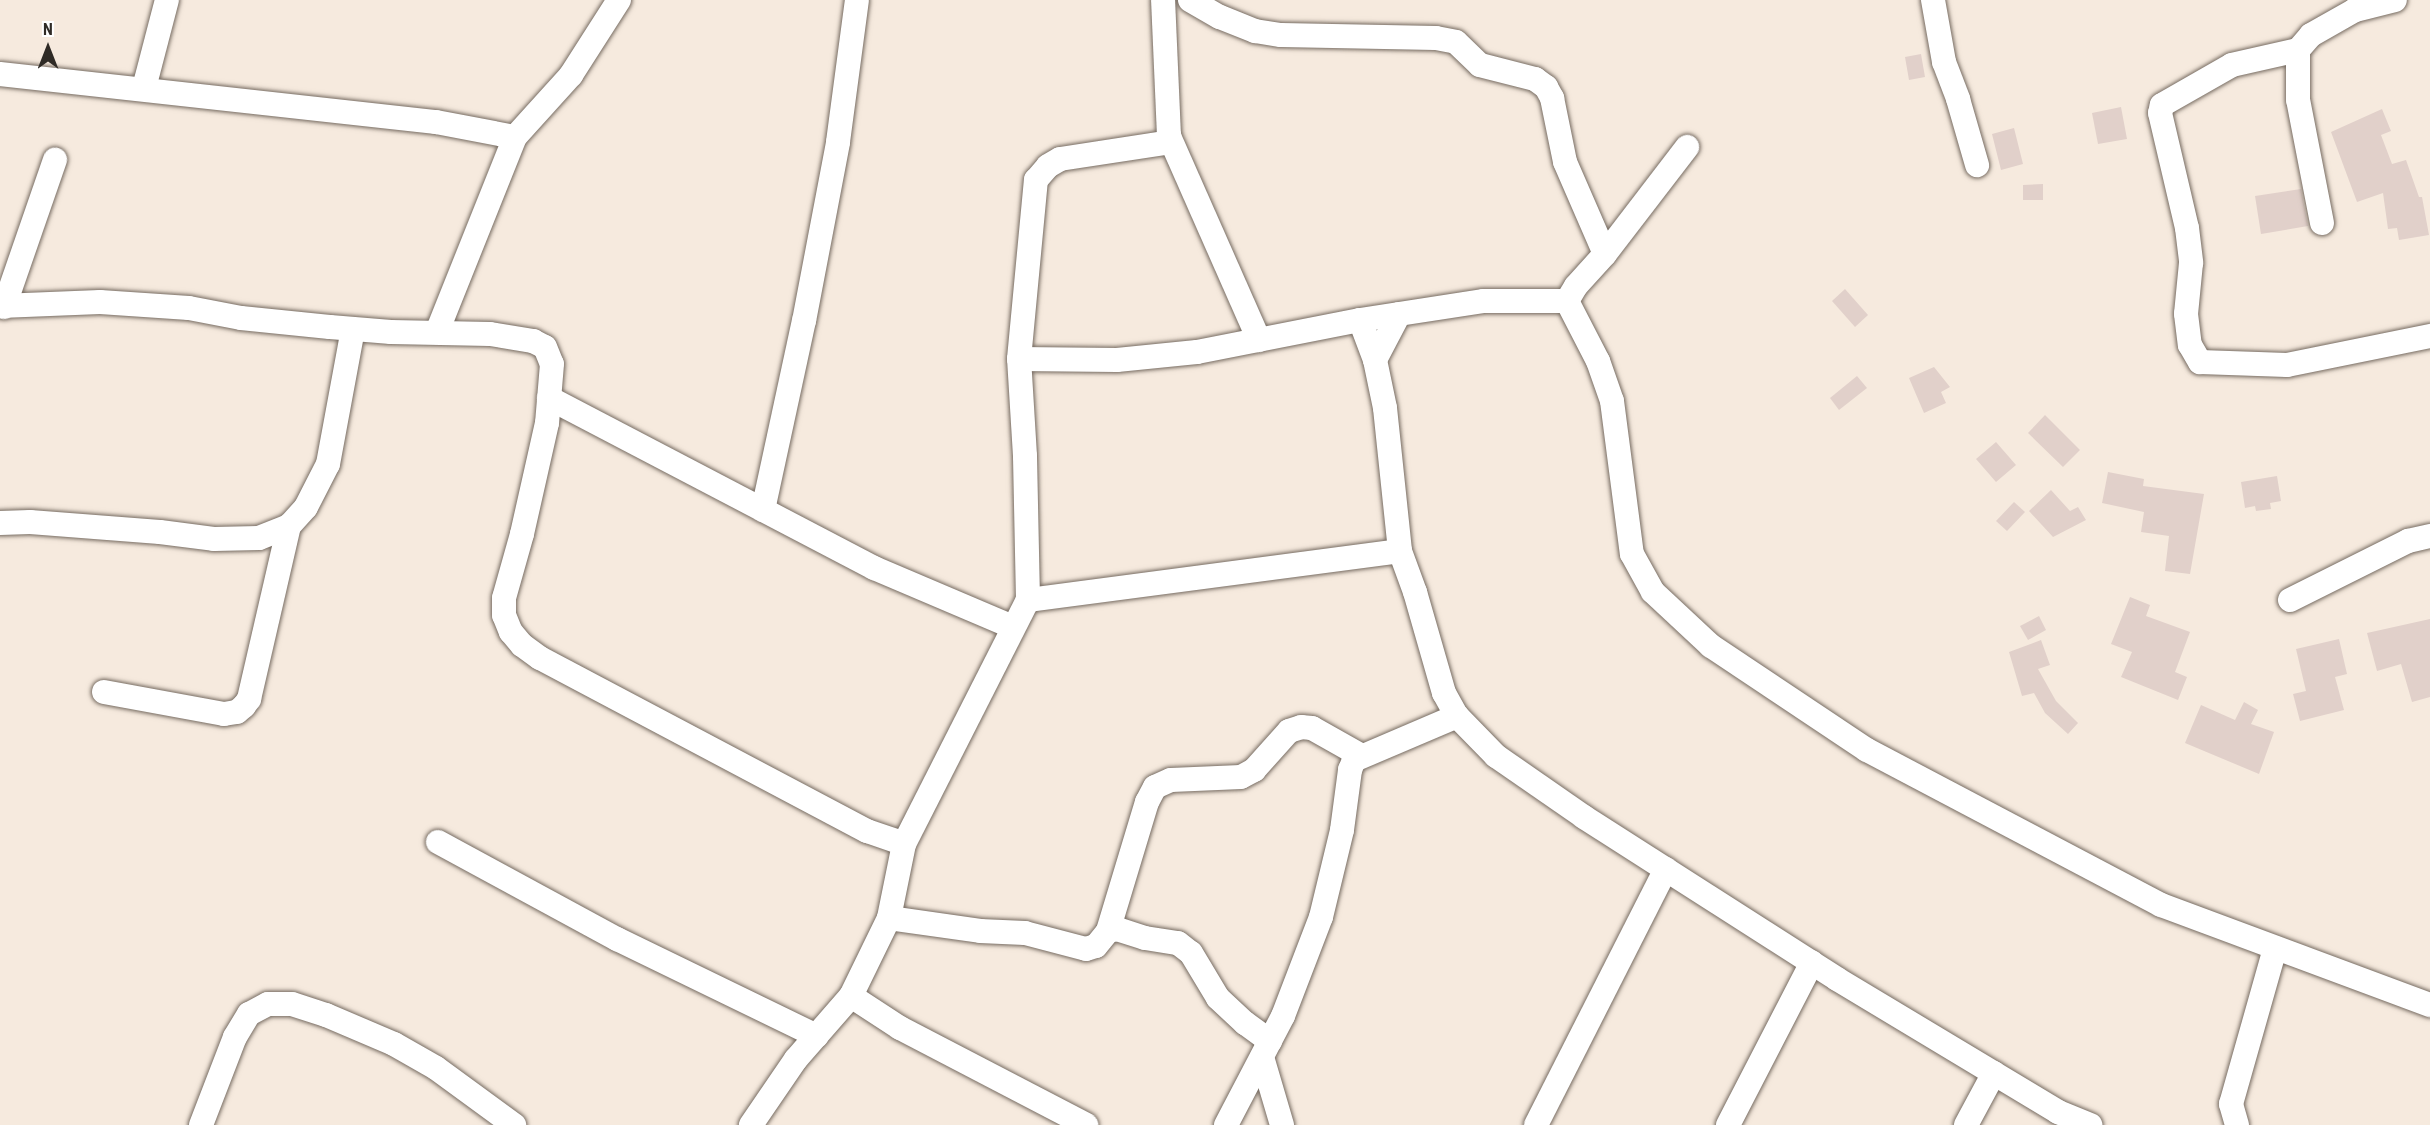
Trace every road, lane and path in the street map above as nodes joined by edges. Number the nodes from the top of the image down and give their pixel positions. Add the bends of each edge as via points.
1 (167, 0) edge
2 (619, 0) edge
3 (857, 0) edge
4 (1163, 0) edge
5 (1190, 0) edge
6 (1933, 0) edge
7 (2395, 0) edge
8 (2298, 50) junction
9 (0, 74) edge
10 (144, 88) junction
11 (1169, 136) junction
12 (515, 137) junction
13 (1687, 147) dead end
14 (55, 160) dead end
15 (1977, 165) dead end
16 (2322, 223) dead end
17 (1605, 254) junction
18 (1567, 302) junction
19 (2, 307) edge
20 (1399, 314) junction
21 (1360, 320) junction
22 (353, 329) junction
23 (437, 332) junction
24 (2430, 336) edge
25 (1259, 340) junction
26 (1019, 359) junction
27 (1375, 360) junction
28 (549, 398) junction
29 (763, 510) junction
30 (0, 523) edge
31 (289, 526) junction
32 (2430, 536) edge
33 (1400, 551) junction
34 (1028, 600) junction
35 (2290, 600) dead end
36 (1013, 627) junction
37 (104, 692) dead end
38 (1457, 716) junction
39 (1360, 755) junction
40 (438, 842) dead end
41 (904, 844) junction
42 (1666, 869) junction
43 (889, 918) junction
44 (1108, 931) junction
45 (2275, 948) junction
46 (1812, 962) junction
47 (851, 996) junction
48 (2430, 1005) edge
49 (817, 1036) junction
50 (1266, 1049) junction
51 (1994, 1073) junction
52 (201, 1125) edge
53 (514, 1125) edge
54 (752, 1125) edge
55 (1086, 1125) edge
56 (1226, 1125) edge
57 (1282, 1125) edge
58 (1536, 1125) edge
59 (1728, 1125) edge
60 (1966, 1125) edge
61 (2090, 1125) edge
62 (2237, 1125) edge

1 - 10 street
2 - 12 street via 571,75
3 - 29 street via 838,142
4 - 11 street
5 - 17 street via 1220,17 1264,32 1456,42 1479,66 1535,79 1552,98 1565,162
6 - 15 street via 1944,62
7 - 8 street via 2355,10 2311,35
8 - 16 street via 2298,100
8 - 24 street via 2232,64 2162,105 2191,263 2186,315 2190,345 2200,362 2287,365
9 - 10 street
10 - 12 street via 436,122
11 - 25 street
11 - 26 street via 1164,143 1060,159 1036,180
12 - 23 street
13 - 17 street
14 - 19 street
17 - 18 street
18 - 20 street via 1483,301
18 - 45 street via 1593,351 1612,402 1632,554 1653,592 1711,646 1867,750 2161,905
19 - 22 street via 100,302 189,308 241,318
20 - 21 street
20 - 27 street
21 - 25 street
21 - 27 street
22 - 23 street
22 - 31 street via 328,464 306,507
23 - 28 street via 514,337 545,347 552,364
25 - 26 street via 1197,352 1117,360
26 - 34 street
27 - 33 street via 1385,408
28 - 29 street
28 - 41 street via 547,423 504,598 504,615 511,632 540,658 867,831
29 - 36 street via 874,568
30 - 31 street via 30,522 214,539 258,538
31 - 37 street via 249,699 244,706 224,714
32 - 35 street via 2408,541
33 - 34 street
33 - 38 street via 1444,693
34 - 36 street
36 - 41 street
38 - 39 street
38 - 42 street via 1496,756
39 - 44 street via 1312,728 1301,727 1289,731 1254,770 1241,777 1171,780 1155,788 1147,802
39 - 50 street via 1350,770 1342,830 1321,917
40 - 49 street via 617,939
41 - 43 street
42 - 46 street
42 - 58 street
43 - 44 street via 1025,933 1086,949 1096,946
43 - 47 street
44 - 50 street via 1117,929 1178,943 1191,953 1218,998
45 - 48 street
45 - 62 street via 2231,1104
46 - 51 street
46 - 59 street
47 - 49 street
47 - 55 street via 900,1028
49 - 54 street via 796,1059
50 - 56 street
50 - 57 street
51 - 60 street
51 - 61 street via 2058,1112
52 - 53 street via 235,1037 249,1014 268,1004 292,1004 394,1044 436,1068

